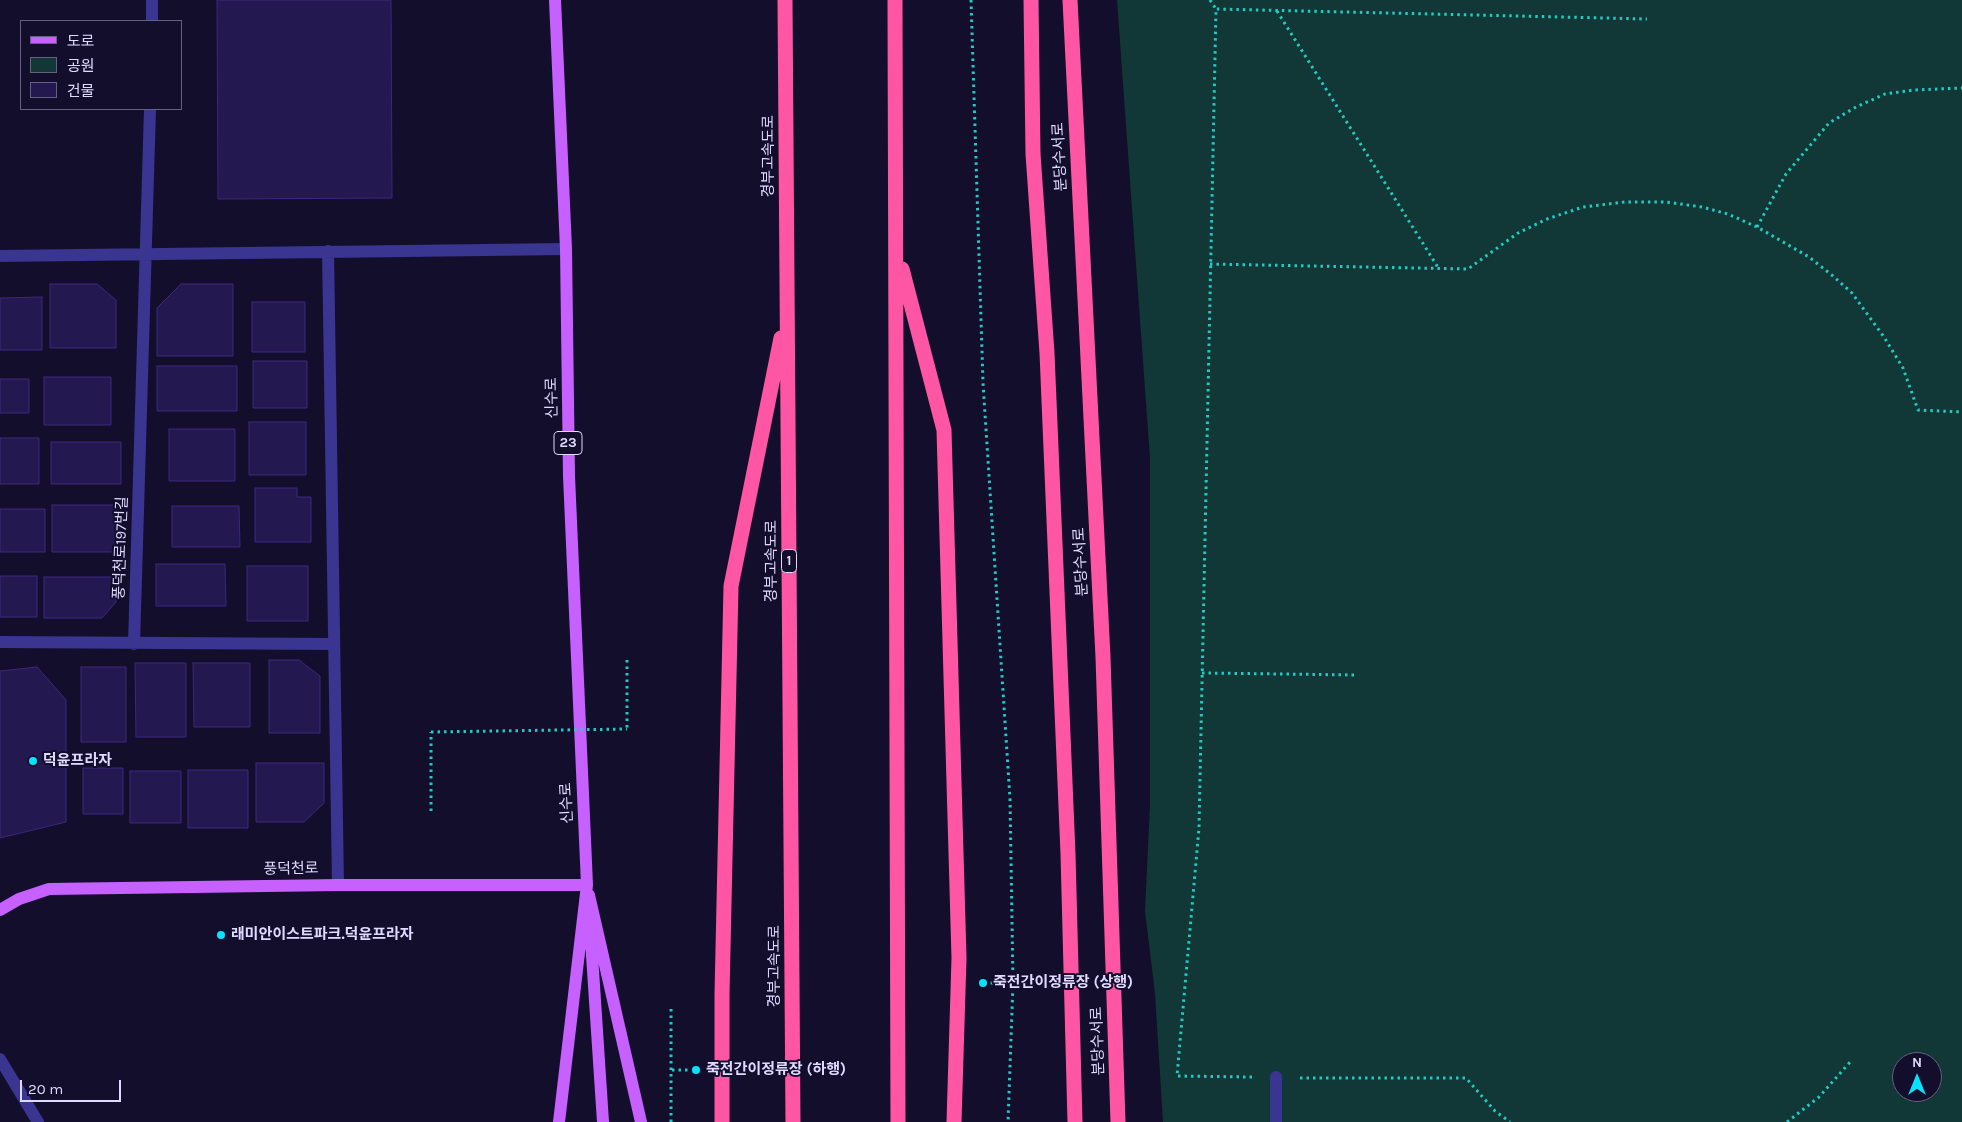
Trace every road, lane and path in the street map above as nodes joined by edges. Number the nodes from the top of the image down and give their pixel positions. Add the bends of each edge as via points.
1 (152, 0) edge
2 (555, 0) edge
3 (785, 0) edge
4 (895, 0) edge
5 (971, 0) edge
6 (1031, 0) edge
7 (1070, 0) edge
8 (1210, 0) edge
9 (1216, 9) junction
10 (1277, 10) junction
11 (1647, 19) dead end
12 (152, 20) edge
13 (1962, 88) edge
14 (150, 110) edge
15 (1757, 227) junction
16 (897, 247) junction
17 (566, 248) junction
18 (328, 251) junction
19 (148, 254) junction
20 (0, 256) edge
21 (1210, 264) junction
22 (1439, 269) junction
23 (788, 307) junction
24 (1962, 412) edge
25 (0, 642) edge
26 (134, 644) junction
27 (334, 644) junction
28 (627, 660) dead end
29 (1202, 673) junction
30 (1357, 675) dead end
31 (431, 811) dead end
32 (338, 885) junction
33 (587, 885) junction
34 (0, 910) edge
35 (983, 982) dead end
36 (1013, 982) junction
37 (671, 1009) dead end
38 (0, 1059) edge
39 (1851, 1061) dead end
40 (672, 1070) junction
41 (696, 1070) dead end
42 (1276, 1078) junction
43 (38, 1122) edge
44 (559, 1122) edge
45 (603, 1122) edge
46 (641, 1122) edge
47 (671, 1122) edge
48 (722, 1122) edge
49 (793, 1122) edge
50 (898, 1122) edge
51 (954, 1122) edge
52 (1008, 1122) edge
53 (1075, 1122) edge
54 (1118, 1122) edge
55 (1276, 1122) edge
56 (1510, 1122) edge
57 (1787, 1122) edge

1 - 12 street
2 - 17 main road, 신수로 / 23
3 - 23 highway, 경부고속도로 / 1
4 - 16 highway
5 - 36 path via 983,383 1010,800
6 - 53 highway, 분당수서로 via 1033,154 1047,352
7 - 54 highway, 분당수서로 via 1103,657
8 - 9 path
9 - 10 path
9 - 21 path
10 - 11 path
10 - 22 path
13 - 15 path via 1885,94 1829,123 1786,174
14 - 19 street, 풍덕천로197번길
15 - 22 path via 1728,214 1666,202 1624,202 1584,207 1518,233 1468,270
15 - 24 path via 1809,257 1852,293 1903,368 1918,410
16 - 50 highway
16 - 51 highway via 944,430 959,958
17 - 18 street
17 - 33 main road, 신수로 / 23 via 569,476
18 - 19 street
18 - 27 street
19 - 20 street
19 - 26 street, 풍덕천로197번길
21 - 22 path
21 - 29 path
23 - 48 highway via 731,586
23 - 49 highway, 경부고속도로 / 1
25 - 26 street
26 - 27 street
27 - 32 street
28 - 31 path, bridge via 627,729 432,732
29 - 30 path
29 - 42 path via 1199,828 1177,1076
32 - 33 main road, 풍덕천로
32 - 34 main road, 풍덕천로 via 49,889 19,899
33 - 44 main road, 신수로
33 - 45 main road, 23
33 - 46 main road, 신수로
35 - 36 path
36 - 52 path
37 - 40 path
38 - 43 street
39 - 57 path via 1820,1097
40 - 41 path
40 - 47 path
42 - 55 street
42 - 56 path via 1466,1078 1495,1111

